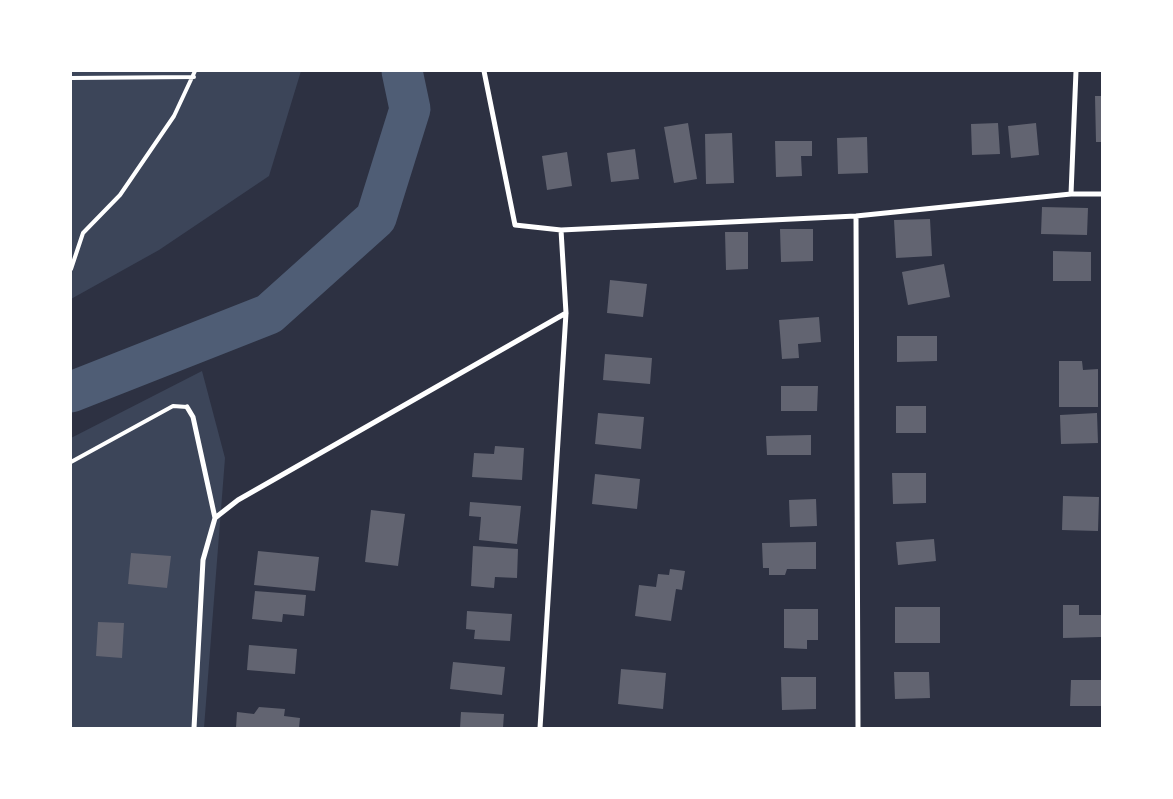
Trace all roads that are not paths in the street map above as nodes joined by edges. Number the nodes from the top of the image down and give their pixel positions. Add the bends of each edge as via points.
1 (195, 71) edge
2 (484, 71) edge
3 (1076, 71) edge
4 (194, 77) junction
5 (71, 78) edge
6 (1072, 194) junction
7 (1102, 194) edge
8 (856, 216) junction
9 (561, 230) junction
10 (71, 269) edge
11 (566, 312) junction
12 (186, 407) joint
13 (71, 462) edge
14 (215, 518) junction
15 (194, 728) edge
16 (540, 728) edge
17 (858, 728) edge

1 - 4 lane
2 - 9 street via 515,226
3 - 6 street
4 - 5 lane
4 - 10 lane via 174,116 120,195 83,233
6 - 7 street
6 - 8 street
8 - 9 street
8 - 17 street
9 - 11 street
11 - 14 street via 238,500
11 - 16 street
12 - 13 lane via 173,406
12 - 14 street via 193,417
14 - 15 street via 203,560

